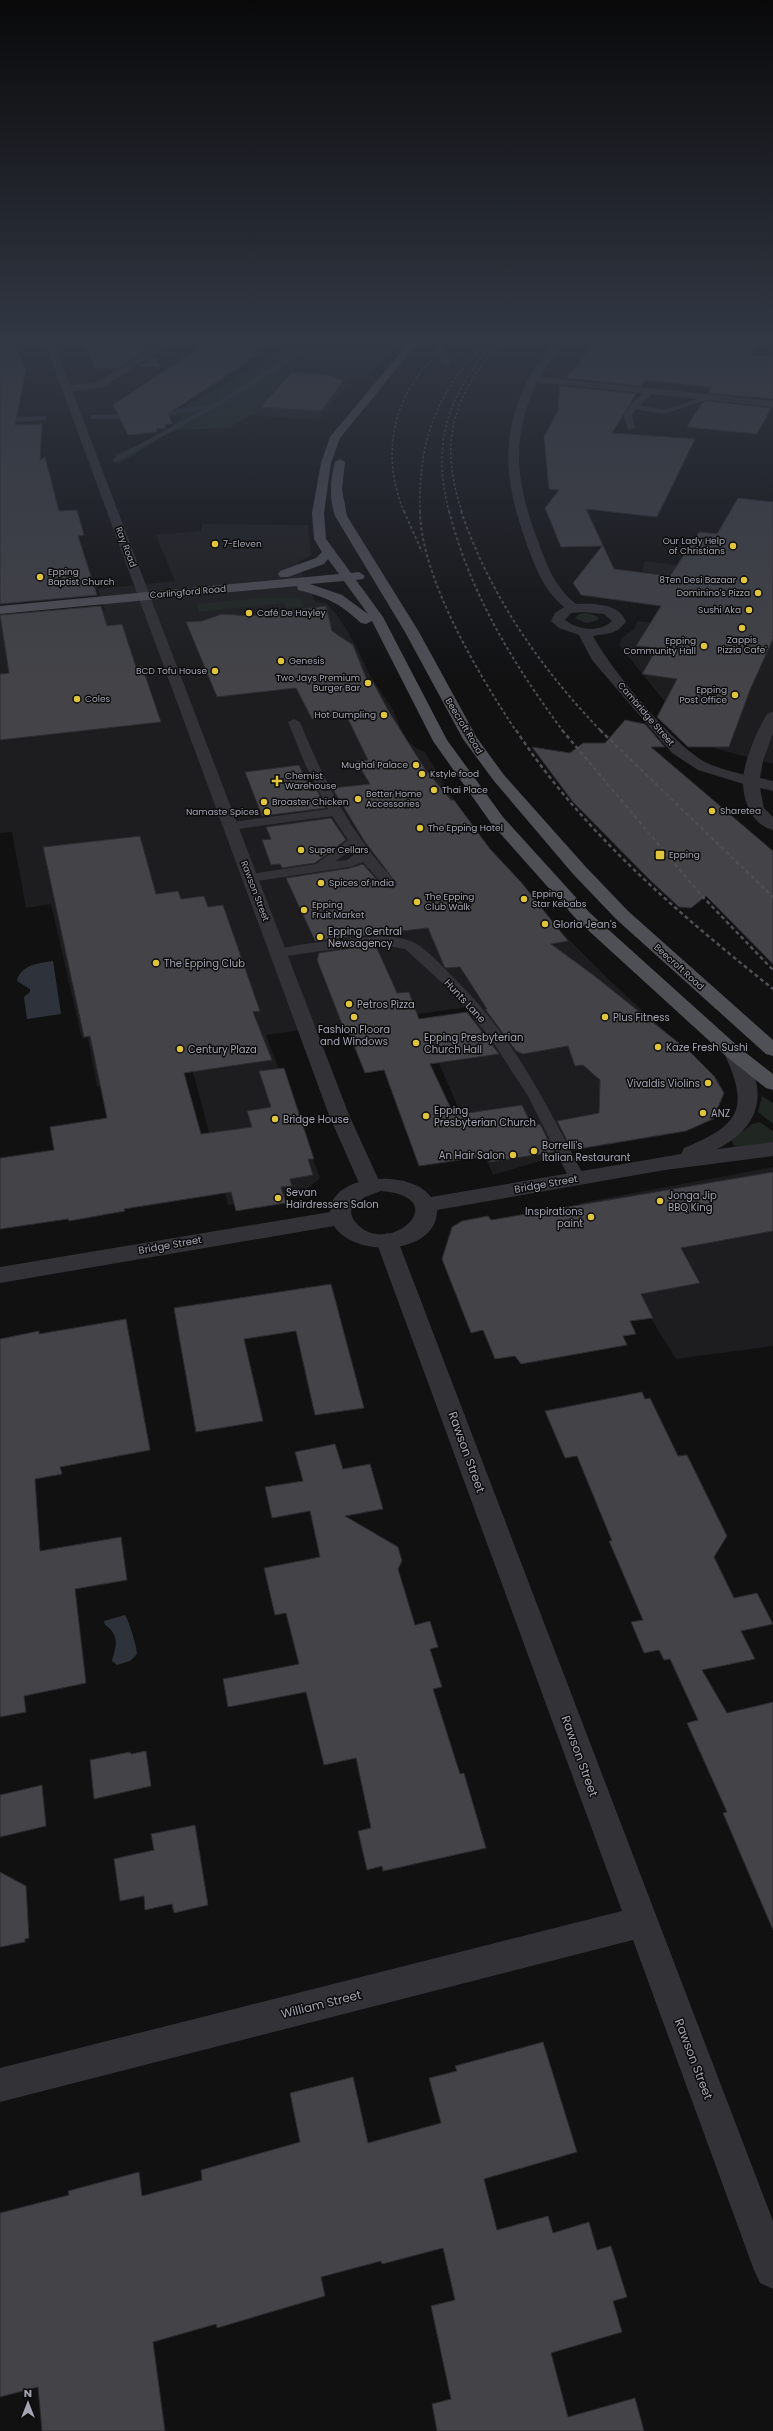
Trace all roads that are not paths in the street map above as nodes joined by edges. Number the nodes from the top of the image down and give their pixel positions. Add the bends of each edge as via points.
1 (90, 453) edge
2 (329, 453) edge
3 (343, 453) edge
4 (514, 453) edge
5 (325, 545) junction
6 (376, 574) junction
7 (347, 577) junction
8 (233, 588) junction
9 (144, 596) junction
10 (574, 608) junction
11 (0, 610) edge
12 (584, 632) junction
13 (386, 639) junction
14 (773, 716) edge
15 (294, 722) dead end
16 (750, 781) junction
17 (773, 786) edge
18 (336, 812) junction
19 (773, 825) edge
20 (231, 826) junction
21 (354, 841) junction
22 (363, 854) junction
23 (321, 868) junction
24 (251, 878) junction
25 (390, 883) dead end
26 (279, 953) junction
27 (773, 1050) edge
28 (734, 1053) junction
29 (773, 1084) edge
30 (773, 1149) edge
31 (665, 1163) junction
32 (577, 1178) junction
33 (370, 1185) junction
34 (426, 1205) junction
35 (341, 1216) junction
36 (387, 1241) junction
37 (0, 1275) edge
38 (642, 1922) junction
39 (0, 2085) edge
40 (773, 2270) edge

1 - 9 street, Ray Road
2 - 5 main road via 320,492 318,524 320,538
3 - 6 main road, Beecroft Road via 335,486 336,502 344,522
4 - 10 street via 517,500 550,587
5 - 7 main road
5 - 8 main road via 328,552 320,561 309,567
6 - 7 main road, Carlingford Road
6 - 27 main road, Beecroft Road via 412,632 470,739 499,778 622,915
7 - 8 main road, Carlingford Road
7 - 13 main road via 376,617
8 - 9 main road, Carlingford Road
8 - 13 main road via 285,586 328,592 346,601
9 - 11 main road, Carlingford Road
9 - 20 street, Rawson Street
10 - 12 street via 561,613 558,620 567,628
10 - 12 street via 602,610 615,615 618,619 616,626 610,629
12 - 16 street, Cambridge Street via 597,657 677,750 703,766
13 - 28 main road via 440,741 497,820 584,917
14 - 16 street
15 - 18 lane via 311,764
16 - 17 street, Cambridge Street
16 - 19 street via 756,809
18 - 20 lane
18 - 21 lane
20 - 24 street, Rawson Street
21 - 22 lane
21 - 23 lane
22 - 23 lane via 350,863
22 - 25 lane
23 - 24 lane
24 - 26 street, Rawson Street
26 - 32 lane, Hunts Lane via 381,940 402,942 416,950 475,1009 497,1036 521,1071
26 - 33 street, Rawson Street via 339,1115
28 - 29 main road
28 - 31 street, Bridge Street via 748,1087 745,1115 736,1126 713,1144
30 - 31 street, Bridge Street
31 - 32 street, Bridge Street
32 - 34 street, Bridge Street
33 - 34 street via 404,1187 421,1198
33 - 35 street via 351,1194 341,1208
34 - 36 street via 426,1220 421,1227 412,1234
35 - 36 street via 345,1225 357,1234 374,1241
35 - 37 street, Bridge Street
36 - 38 street, Rawson Street
38 - 39 street, William Street
38 - 40 street, Rawson Street

